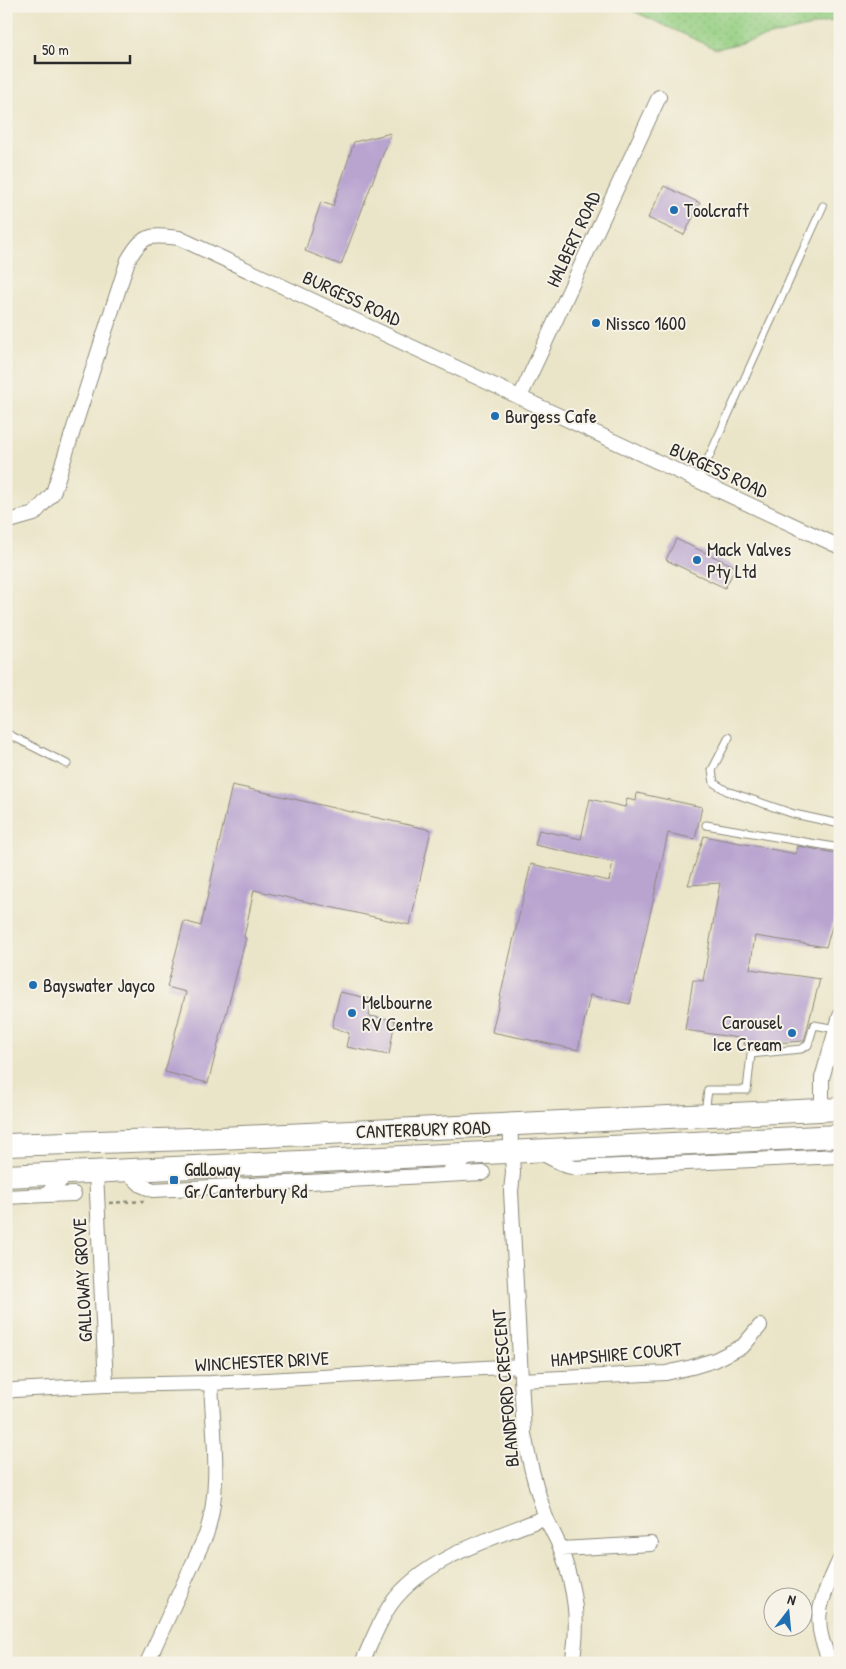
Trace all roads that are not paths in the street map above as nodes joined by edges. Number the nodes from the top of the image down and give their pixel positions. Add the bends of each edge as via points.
1 (659, 97) dead end
2 (823, 206) dead end
3 (520, 397) junction
4 (698, 480) junction
5 (6, 518) edge
6 (840, 547) edge
7 (6, 733) edge
8 (729, 737) dead end
9 (67, 764) dead end
10 (840, 824) edge
11 (706, 825) dead end
12 (840, 848) edge
13 (840, 1016) edge
14 (836, 1029) junction
15 (831, 1110) edge
16 (704, 1116) junction
17 (506, 1126) junction
18 (840, 1136) edge
19 (95, 1142) junction
20 (6, 1145) edge
21 (536, 1150) junction
22 (508, 1151) junction
23 (473, 1153) junction
24 (840, 1156) edge
25 (125, 1170) junction
26 (96, 1172) junction
27 (483, 1173) dead end
28 (445, 1175) junction
29 (6, 1176) edge
30 (71, 1184) junction
31 (46, 1195) junction
32 (6, 1197) edge
33 (760, 1326) dead end
34 (520, 1366) junction
35 (521, 1380) junction
36 (212, 1382) junction
37 (106, 1385) junction
38 (6, 1392) edge
39 (546, 1517) junction
40 (651, 1544) dead end
41 (561, 1549) junction
42 (840, 1559) edge
43 (147, 1663) edge
44 (362, 1663) edge
45 (572, 1663) edge
46 (831, 1663) edge

1 - 3 street, HALBERT ROAD
2 - 4 lane
3 - 4 street, BURGESS ROAD
3 - 5 street, BURGESS ROAD via 179,238 152,235 137,244 128,260 53,493 34,514 13,520
4 - 6 street, BURGESS ROAD
7 - 9 lane
8 - 10 lane via 712,770 714,783 719,787 794,814
11 - 12 lane
13 - 14 street
14 - 15 street via 822,1078
14 - 16 lane via 814,1025 808,1045 801,1049 751,1054 747,1090 708,1090
15 - 16 main road, CANTERBURY ROAD
16 - 17 main road, CANTERBURY ROAD
17 - 19 main road, CANTERBURY ROAD
17 - 22 street, BLANDFORD CRESCENT
18 - 21 main road, CANTERBURY ROAD
19 - 20 main road, CANTERBURY ROAD
19 - 26 main road
21 - 22 main road, CANTERBURY ROAD
21 - 24 street, CANTERBURY ROAD via 576,1168
22 - 23 main road, CANTERBURY ROAD
22 - 34 street, BLANDFORD CRESCENT via 513,1173 511,1191
23 - 25 main road, CANTERBURY ROAD
23 - 28 street, CANTERBURY ROAD
25 - 26 main road, CANTERBURY ROAD
25 - 28 street via 141,1185 153,1190
26 - 30 main road, CANTERBURY ROAD
26 - 37 street, GALLOWAY GROVE
27 - 28 street
29 - 30 main road, CANTERBURY ROAD
30 - 31 street
30 - 31 street, CANTERBURY ROAD
31 - 32 street, CANTERBURY ROAD
33 - 35 street, HAMPSHIRE COURT via 743,1346 714,1360 666,1373
34 - 35 street, BLANDFORD CRESCENT
34 - 36 street, WINCHESTER DRIVE
35 - 39 street, BLANDFORD CRESCENT via 530,1470
36 - 37 street, WINCHESTER DRIVE
36 - 43 street via 215,1474 212,1513 206,1535
37 - 38 street, WINCHESTER DRIVE
39 - 41 street, BLANDFORD CRESCENT
39 - 44 street via 454,1554 406,1587 390,1605
40 - 41 street
41 - 45 street, BLANDFORD CRESCENT via 577,1617
42 - 46 street via 820,1605 818,1624

